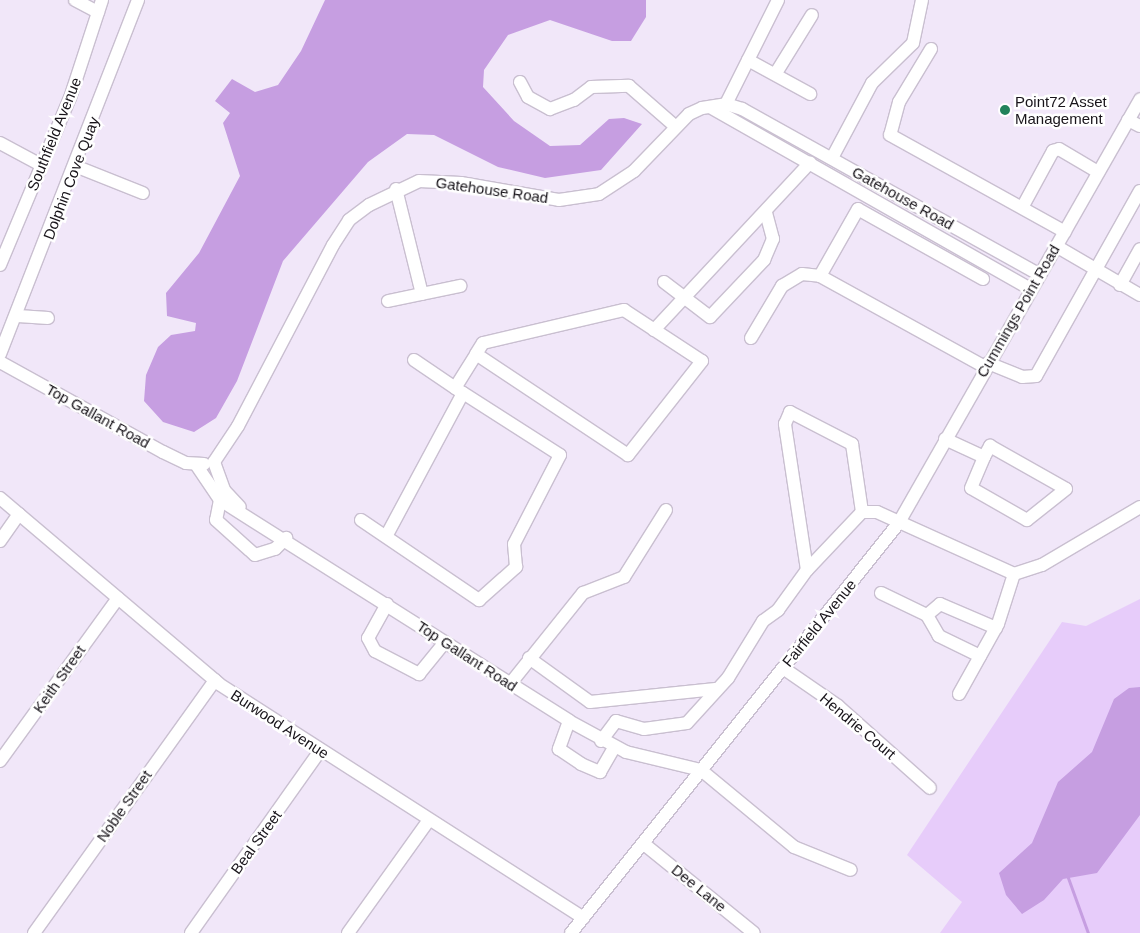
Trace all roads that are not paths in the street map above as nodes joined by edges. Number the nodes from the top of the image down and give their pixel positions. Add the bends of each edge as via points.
1 (75, 0) edge
2 (138, 0) edge
3 (778, 0) edge
4 (922, 0) edge
5 (100, 6) edge
6 (812, 15) dead end
7 (931, 49) dead end
8 (748, 60) junction
9 (776, 74) junction
10 (520, 82) dead end
11 (810, 94) dead end
12 (1140, 99) edge
13 (726, 104) junction
14 (710, 107) junction
15 (1128, 120) junction
16 (676, 126) junction
17 (1140, 126) edge
18 (0, 143) edge
19 (832, 158) junction
20 (810, 162) junction
21 (42, 165) junction
22 (75, 166) junction
23 (1098, 172) junction
24 (396, 189) junction
25 (1140, 191) edge
26 (143, 193) dead end
27 (1023, 206) junction
28 (766, 213) junction
29 (1065, 232) junction
30 (1056, 246) junction
31 (1140, 249) edge
32 (0, 265) edge
33 (1096, 272) junction
34 (1040, 275) junction
35 (820, 276) junction
36 (983, 279) dead end
37 (664, 282) dead end
38 (1120, 285) junction
39 (460, 286) dead end
40 (1032, 289) junction
41 (422, 294) junction
42 (1140, 295) edge
43 (683, 300) junction
44 (388, 301) dead end
45 (18, 316) junction
46 (48, 318) dead end
47 (654, 330) junction
48 (751, 338) dead end
49 (0, 354) edge
50 (476, 354) junction
51 (414, 360) dead end
52 (0, 362) edge
53 (987, 365) junction
54 (459, 390) junction
55 (945, 439) junction
56 (984, 457) junction
57 (214, 462) junction
58 (197, 466) junction
59 (0, 498) edge
60 (220, 500) junction
61 (1140, 507) edge
62 (666, 510) dead end
63 (862, 512) junction
64 (245, 513) junction
65 (19, 514) junction
66 (361, 520) dead end
67 (898, 524) junction
68 (387, 535) junction
69 (286, 538) junction
70 (0, 542) edge
71 (807, 570) junction
72 (1014, 574) junction
73 (881, 592) dead end
74 (118, 598) junction
75 (387, 604) junction
76 (927, 615) junction
77 (996, 628) junction
78 (446, 642) junction
79 (980, 656) junction
80 (529, 658) junction
81 (783, 668) junction
82 (215, 680) junction
83 (510, 684) junction
84 (714, 689) junction
85 (959, 694) dead end
86 (569, 721) junction
87 (601, 741) junction
88 (614, 748) junction
89 (320, 751) junction
90 (0, 762) edge
91 (701, 770) junction
92 (930, 788) dead end
93 (429, 820) junction
94 (644, 844) junction
95 (851, 870) dead end
96 (583, 918) junction
97 (34, 933) edge
98 (191, 933) edge
99 (348, 933) edge
100 (572, 933) edge
101 (754, 933) edge

1 - 5 street
2 - 22 street, Dolphin Cove Quay
3 - 8 street
4 - 19 street via 913,43 872,83
5 - 21 street, Southfield Avenue via 87,51
6 - 9 street
7 - 27 street via 900,102 890,135 1012,205
8 - 9 street
8 - 13 street
9 - 11 street
10 - 16 street via 528,98 550,109 574,100 591,87 629,86
12 - 15 street, Cummings Point Road
13 - 14 street, Gatehouse Road
13 - 19 street, Gatehouse Road
14 - 16 street, Gatehouse Road via 689,114
14 - 20 street, Gatehouse Road
15 - 17 street
15 - 23 street, Cummings Point Road
16 - 24 street, Gatehouse Road via 614,187 581,198 559,200 440,180
18 - 21 street
19 - 34 street, Gatehouse Road
20 - 28 street
20 - 40 street, Gatehouse Road
21 - 32 street, Southfield Avenue
22 - 26 street
22 - 45 street, Dolphin Cove Quay
23 - 27 street via 1059,149 1053,151
23 - 29 street, Cummings Point Road
24 - 41 street
24 - 57 street, Gatehouse Road via 369,205 342,231 238,426
25 - 33 street
27 - 29 street
28 - 43 street
28 - 43 street via 773,240 764,260 743,286 710,317
29 - 30 street, Cummings Point Road
30 - 33 street
30 - 34 street, Cummings Point Road
31 - 38 street
33 - 38 street
33 - 53 street via 1036,376 1022,377
34 - 40 street, Cummings Point Road
35 - 36 street via 858,209
35 - 48 street via 802,274 782,286
35 - 53 street
37 - 43 street
38 - 42 street
39 - 41 street
40 - 53 street, Cummings Point Road
41 - 44 street
43 - 47 street
45 - 46 street
45 - 49 street, Dolphin Cove Quay
47 - 50 street via 624,310 503,336 483,343
47 - 50 street via 702,361 628,455
50 - 54 street
51 - 54 street
52 - 58 street, Top Gallant Road via 163,452
53 - 55 street, Cummings Point Road
54 - 68 street
54 - 68 street via 560,455 514,544 516,567 479,600 388,542
55 - 56 street
55 - 67 street, Cummings Point Road
56 - 56 street via 990,446 1066,489 1027,520 972,488
57 - 58 street
57 - 64 street, Top Gallant Road via 224,490
58 - 60 street, Top Gallant Road
59 - 65 street, Burwood Avenue
60 - 64 street, Top Gallant Road
60 - 69 street via 216,520 255,554 275,549
61 - 72 street via 1042,565
62 - 80 street via 624,577 583,593
63 - 67 street via 877,512
63 - 71 street
63 - 71 street via 852,444 790,412 786,424
64 - 69 street, Top Gallant Road
65 - 70 street
65 - 74 street, Burwood Avenue
66 - 68 street
67 - 72 street
67 - 81 street, Fairfield Avenue
69 - 75 street, Top Gallant Road
71 - 84 street via 778,610 763,622 728,678
72 - 77 street
73 - 76 street
74 - 82 street, Burwood Avenue
74 - 90 street, Keith Street
75 - 78 street, Top Gallant Road
75 - 78 street via 368,638 375,651 419,674
76 - 77 street via 940,604
76 - 79 street via 938,636
77 - 79 street
78 - 83 street, Top Gallant Road
79 - 85 street
80 - 83 street
80 - 84 street via 590,702
81 - 91 street, Fairfield Avenue
81 - 92 street, Hendrie Court via 838,706
82 - 89 street, Burwood Avenue
82 - 97 street, Noble Street
83 - 86 street, Top Gallant Road
84 - 87 street via 687,723 644,729 616,722
86 - 87 street, Top Gallant Road
86 - 88 street via 559,749 581,764 600,772
87 - 88 street, Top Gallant Road
88 - 91 street, Top Gallant Road
89 - 93 street, Burwood Avenue
89 - 98 street, Beal Street
91 - 94 street, Fairfield Avenue
91 - 95 street via 794,847
93 - 96 street, Burwood Avenue
93 - 99 street
94 - 96 street, Fairfield Avenue
94 - 101 street, Dee Lane
96 - 100 street, Fairfield Avenue

